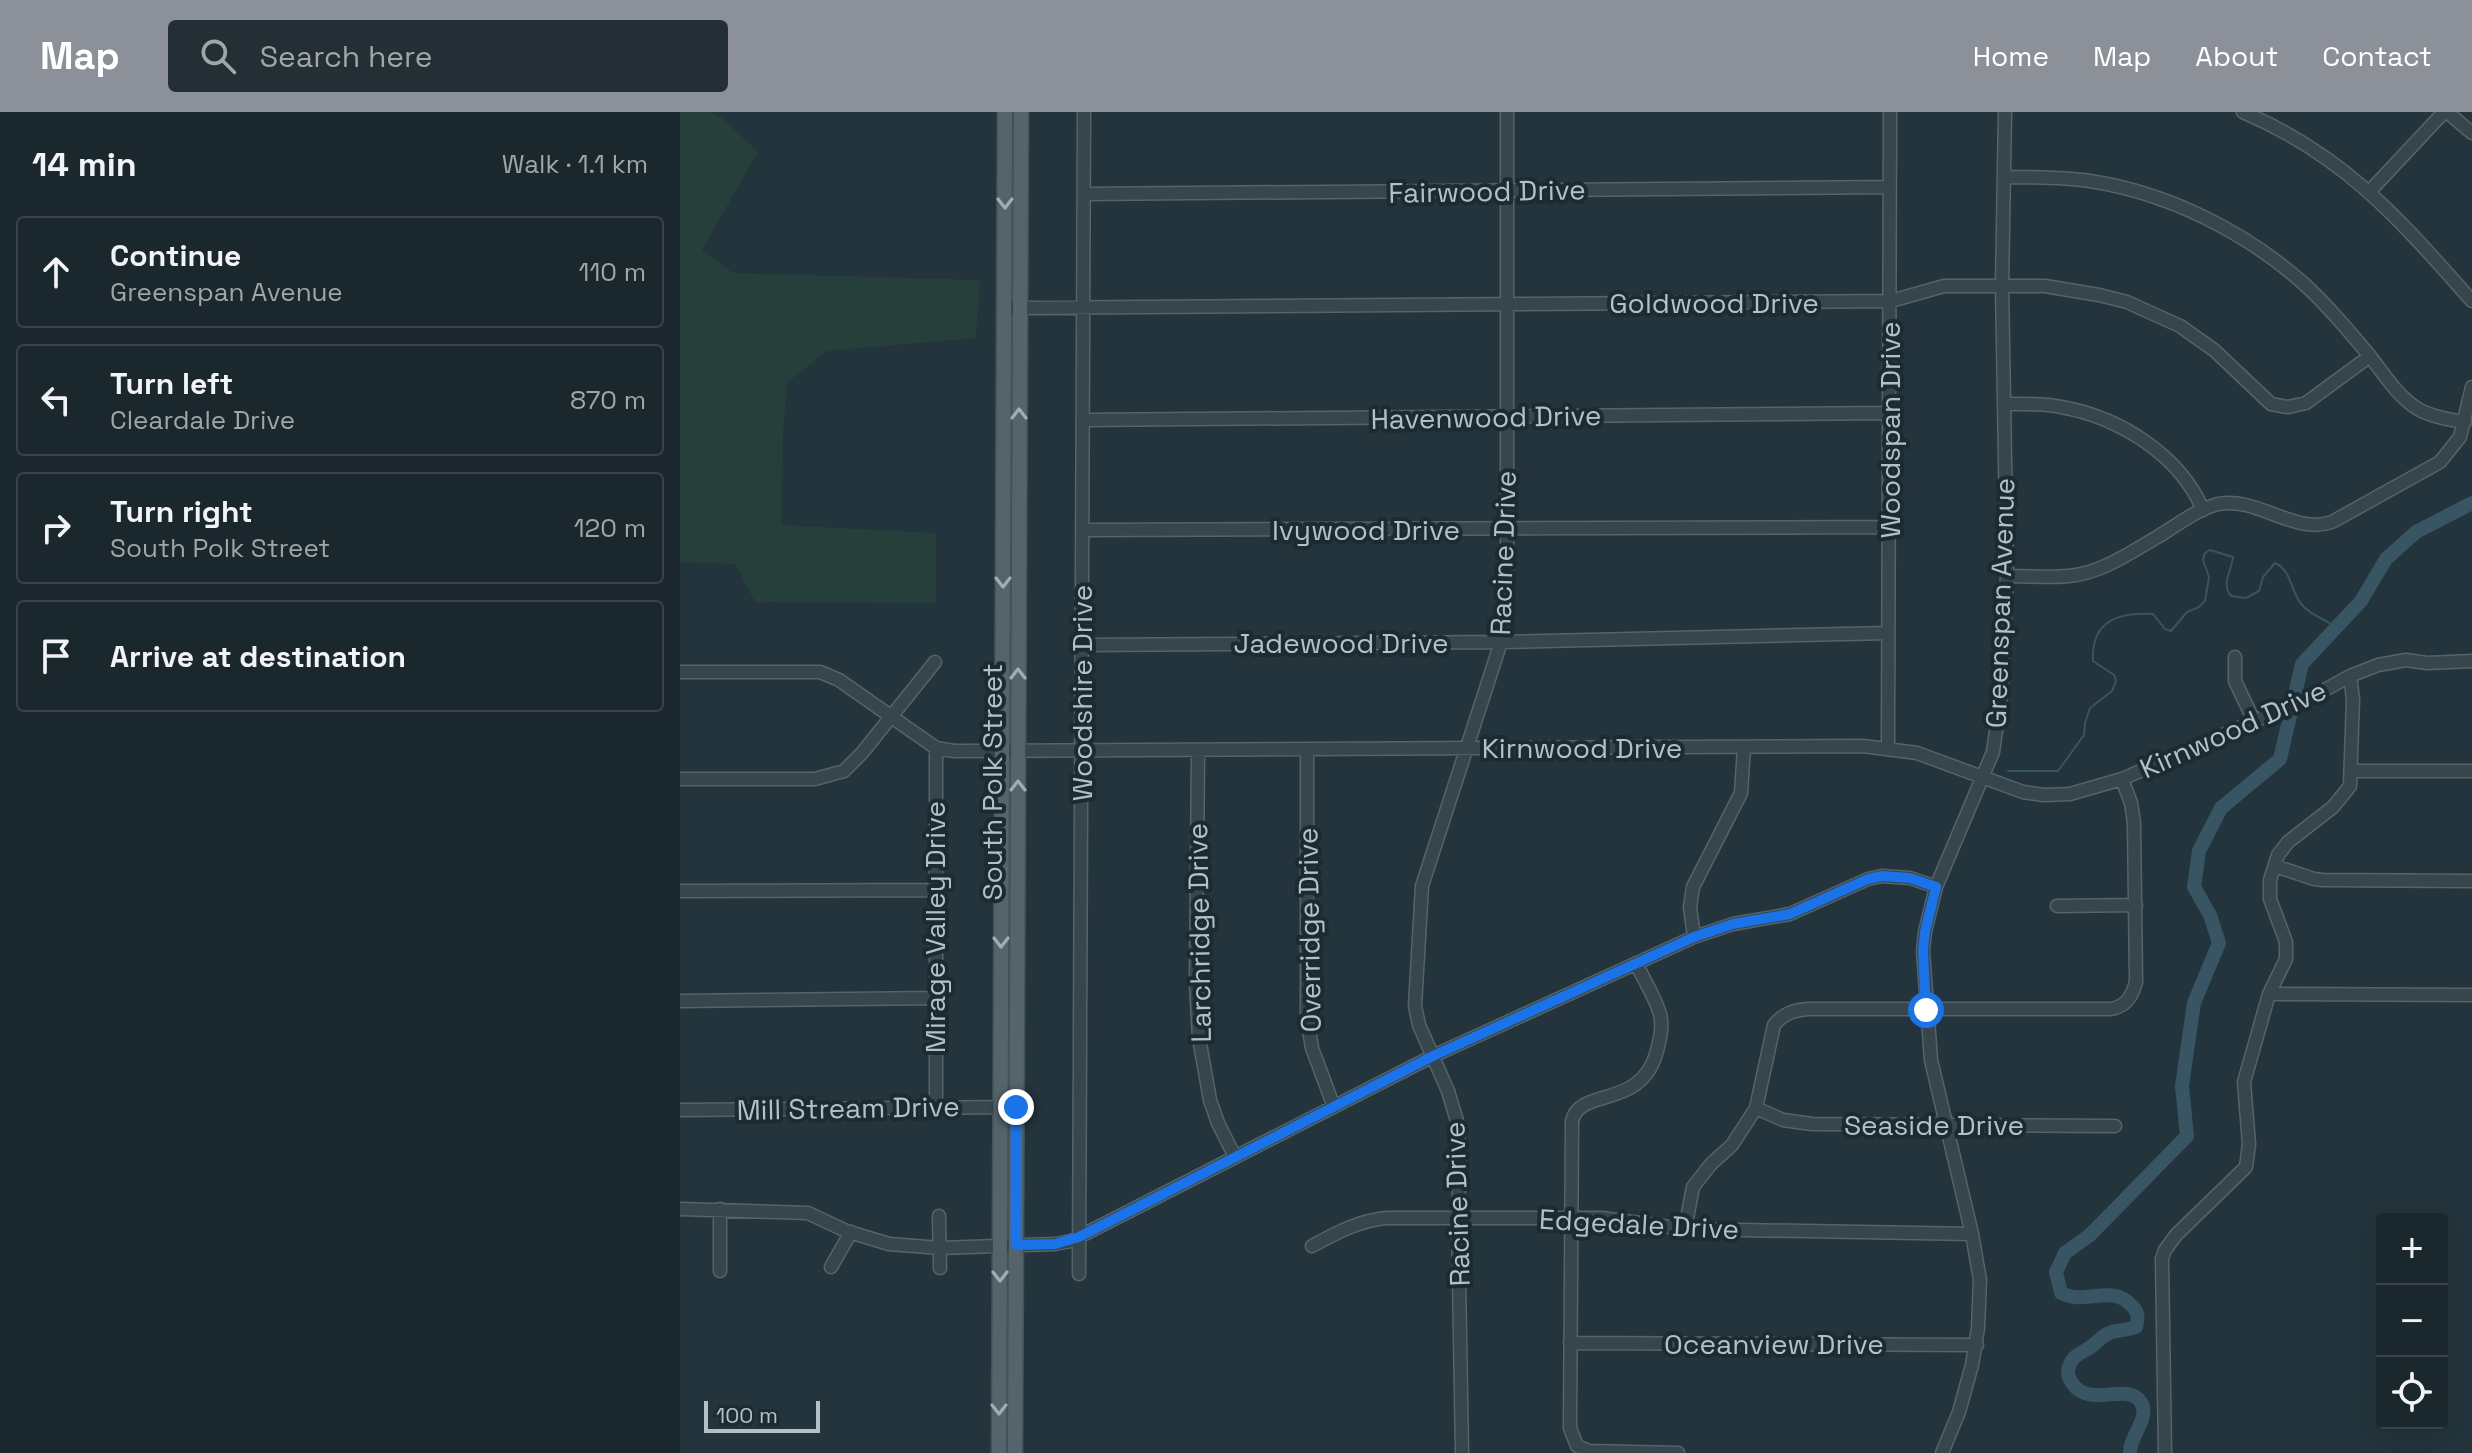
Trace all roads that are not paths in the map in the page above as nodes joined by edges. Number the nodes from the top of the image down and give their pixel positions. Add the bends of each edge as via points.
1 (1005, 112) edge
2 (1021, 112) edge
3 (1084, 112) edge
4 (1507, 112) edge
5 (1890, 112) edge
6 (2005, 112) edge
7 (2243, 112) edge
8 (2446, 112) edge
9 (2472, 133) edge
10 (1005, 163) junction
11 (1021, 163) junction
12 (2005, 177) junction
13 (1890, 187) junction
14 (1507, 190) junction
15 (2370, 191) junction
16 (1084, 194) junction
17 (2002, 285) junction
18 (1891, 301) junction
19 (2472, 301) edge
20 (1507, 304) junction
21 (1020, 307) junction
22 (1084, 307) junction
23 (1004, 308) junction
24 (2370, 356) junction
25 (2472, 387) edge
26 (2005, 404) junction
27 (1890, 413) junction
28 (1507, 416) junction
29 (1083, 420) junction
30 (2465, 422) junction
31 (2203, 510) junction
32 (1890, 527) junction
33 (1083, 530) junction
34 (1507, 530) junction
35 (1011, 548) junction
36 (2007, 576) junction
37 (1888, 633) junction
38 (1501, 642) junction
39 (1082, 645) junction
40 (2235, 657) dead end
41 (2472, 661) edge
42 (935, 662) dead end
43 (680, 672) edge
44 (2350, 676) junction
45 (892, 717) junction
46 (2254, 721) junction
47 (1744, 747) junction
48 (936, 748) junction
49 (1888, 748) junction
50 (1467, 749) junction
51 (1307, 750) junction
52 (1082, 751) junction
53 (1198, 751) junction
54 (1002, 752) junction
55 (1018, 752) junction
56 (2352, 771) junction
57 (2472, 771) edge
58 (1982, 778) junction
59 (680, 779) edge
60 (2122, 779) junction
61 (2275, 866) junction
62 (2472, 881) edge
63 (1936, 887) junction
64 (935, 890) junction
65 (680, 891) edge
66 (2136, 905) junction
67 (2057, 906) dead end
68 (1694, 937) junction
69 (1636, 963) junction
70 (2269, 994) junction
71 (2472, 995) edge
72 (935, 998) junction
73 (680, 1001) edge
74 (1926, 1010) junction
75 (1433, 1056) junction
76 (936, 1107) junction
77 (1008, 1107) junction
78 (1334, 1107) junction
79 (1756, 1108) junction
80 (680, 1110) edge
81 (1946, 1125) junction
82 (2115, 1126) dead end
83 (1235, 1157) junction
84 (680, 1209) edge
85 (720, 1209) junction
86 (939, 1216) dead end
87 (1570, 1218) junction
88 (1458, 1219) junction
89 (1685, 1229) junction
90 (851, 1232) junction
91 (1972, 1234) junction
92 (1079, 1237) junction
93 (1008, 1245) junction
94 (1312, 1246) dead end
95 (940, 1248) junction
96 (831, 1267) dead end
97 (940, 1268) dead end
98 (720, 1271) dead end
99 (1079, 1274) dead end
100 (1570, 1343) junction
101 (1977, 1345) junction
102 (1007, 1364) junction
103 (999, 1453) edge
104 (1015, 1453) edge
105 (1462, 1453) edge
106 (1678, 1453) edge
107 (1942, 1453) edge
108 (2165, 1453) edge

1 - 10 main road, South Polk Street
2 - 11 main road, South Polk Street
3 - 16 street, Woodshire Drive
4 - 14 street, Racine Drive
5 - 13 street, Woodspan Drive
6 - 12 street, Greenspan Avenue
7 - 15 street via 2303,142
8 - 9 street
8 - 15 street
10 - 11 main road
10 -> 23 main road, South Polk Street
11 - 21 main road, South Polk Street
12 - 17 street, Greenspan Avenue
12 - 24 street via 2107,184 2223,227 2303,284
13 - 14 street, Fairwood Drive
13 - 18 street, Woodspan Drive
14 - 16 street, Fairwood Drive
14 - 20 street, Racine Drive
15 - 19 street
16 - 22 street, Woodshire Drive
17 - 18 street, Goldwood Drive via 1944,286
17 - 24 street, Goldwood Drive via 2072,289 2153,312 2214,350 2263,398 2280,406 2306,403
17 - 26 street, Greenspan Avenue
18 - 20 street, Goldwood Drive
18 - 27 street, Woodspan Drive
20 - 22 street, Goldwood Drive
20 - 28 street, Racine Drive
21 - 22 street, Goldwood Drive
21 - 23 street, Goldwood Drive
35 -> 21 main road, South Polk Street
22 - 29 street, Woodshire Drive
23 - 35 main road, South Polk Street
24 - 30 street via 2407,401
25 - 30 street
26 - 31 street via 2063,407 2121,427 2179,472
26 - 36 street, Greenspan Avenue
27 - 28 street, Havenwood Drive
27 - 32 street, Woodspan Drive
28 - 29 street, Havenwood Drive
28 - 34 street, Racine Drive
29 - 33 street, Woodshire Drive
30 - 31 street via 2440,462 2332,522 2318,525 2235,503
31 - 36 street via 2092,571
32 - 34 street, Ivywood Drive
32 - 37 street, Woodspan Drive
33 - 34 street, Ivywood Drive
33 - 39 street, Woodshire Drive
34 - 38 street, Racine Drive
35 -> 54 main road, South Polk Street
55 -> 35 main road, South Polk Street
36 - 58 street, Greenspan Avenue via 1997,736
37 - 38 street, Jadewood Drive
37 - 49 street, Woodspan Drive
38 - 39 street, Jadewood Drive
38 - 50 street, Racine Drive
39 - 52 street, Woodshire Drive
40 - 46 street via 2235,681
41 - 44 street, Kirnwood Drive via 2406,660
42 - 45 street
43 - 45 street, Kirnwood Drive via 820,672
44 - 46 street, Kirnwood Drive
44 - 56 street
45 - 48 street, Kirnwood Drive
45 - 59 street via 854,762 827,776
46 - 60 street, Kirnwood Drive
47 - 49 street, Kirnwood Drive
47 - 50 street, Kirnwood Drive
47 - 68 street via 1741,793 1693,887
48 - 54 street, Kirnwood Drive
48 - 64 street, Mirage Valley Drive
49 - 58 street, Kirnwood Drive via 1933,758
50 - 51 street, Kirnwood Drive
50 - 75 street, Racine Drive via 1422,886 1415,1006
51 - 53 street, Kirnwood Drive
51 - 78 street, Overridge Drive via 1307,1016 1312,1048
52 - 53 street, Kirnwood Drive
52 - 55 street, Kirnwood Drive
52 - 92 street, Woodshire Drive
53 - 83 street, Larchridge Drive via 1199,1038 1210,1100
54 - 55 street, Kirnwood Drive
54 -> 77 main road, South Polk Street
77 -> 55 main road, South Polk Street
56 - 57 street
56 - 61 street via 2342,796 2288,842
58 - 60 street, Kirnwood Drive via 2044,795 2070,794
58 - 63 street, Greenspan Avenue
60 - 66 street via 2134,823
61 - 62 street via 2323,880
61 - 70 street via 2270,899 2287,950
63 - 68 street via 1882,876 1790,914
63 - 74 street, Greenspan Avenue via 1923,951
64 - 65 street
64 - 72 street, Mirage Valley Drive
66 - 67 street
66 - 74 street via 2136,982 2124,1005
68 - 69 street
69 - 75 street
69 - 87 street via 1659,1012 1657,1051 1636,1086 1589,1102 1574,1113
70 - 71 street
70 - 108 street via 2244,1082 2246,1167 2176,1235 2162,1259
72 - 73 street
72 - 76 street, Mirage Valley Drive
74 - 79 street via 1790,1011 1774,1025
74 - 81 street, Greenspan Avenue
75 - 78 street
75 - 88 street, Racine Drive via 1457,1121
76 - 77 street, Mill Stream Drive
76 - 80 street, Mill Stream Drive
77 - 93 main road, South Polk Street
78 - 83 street
79 - 81 street, Seaside Drive via 1797,1123
79 - 89 street via 1732,1145 1693,1187
81 - 82 street, Seaside Drive
81 - 91 street, Greenspan Avenue
83 - 92 street
84 - 85 street
85 - 90 street via 808,1213
85 - 98 street
86 - 95 street
87 - 88 street, Edgedale Drive
87 - 89 street, Edgedale Drive
87 - 100 street
88 - 94 street, Edgedale Drive via 1377,1219
88 - 105 street, Racine Drive
89 - 91 street, Edgedale Drive
90 - 95 street via 889,1244
90 - 96 street
91 - 101 street, Greenspan Avenue via 1980,1280
92 - 93 street via 1055,1244
92 - 99 street, Woodshire Drive
93 - 95 street
93 - 102 main road, South Polk Street
95 - 97 street
100 - 101 street, Oceanview Drive
100 - 106 street via 1570,1428 1581,1449
101 - 107 street, Greenspan Avenue
102 -> 103 main road, South Polk Street
102 - 104 main road, South Polk Street

